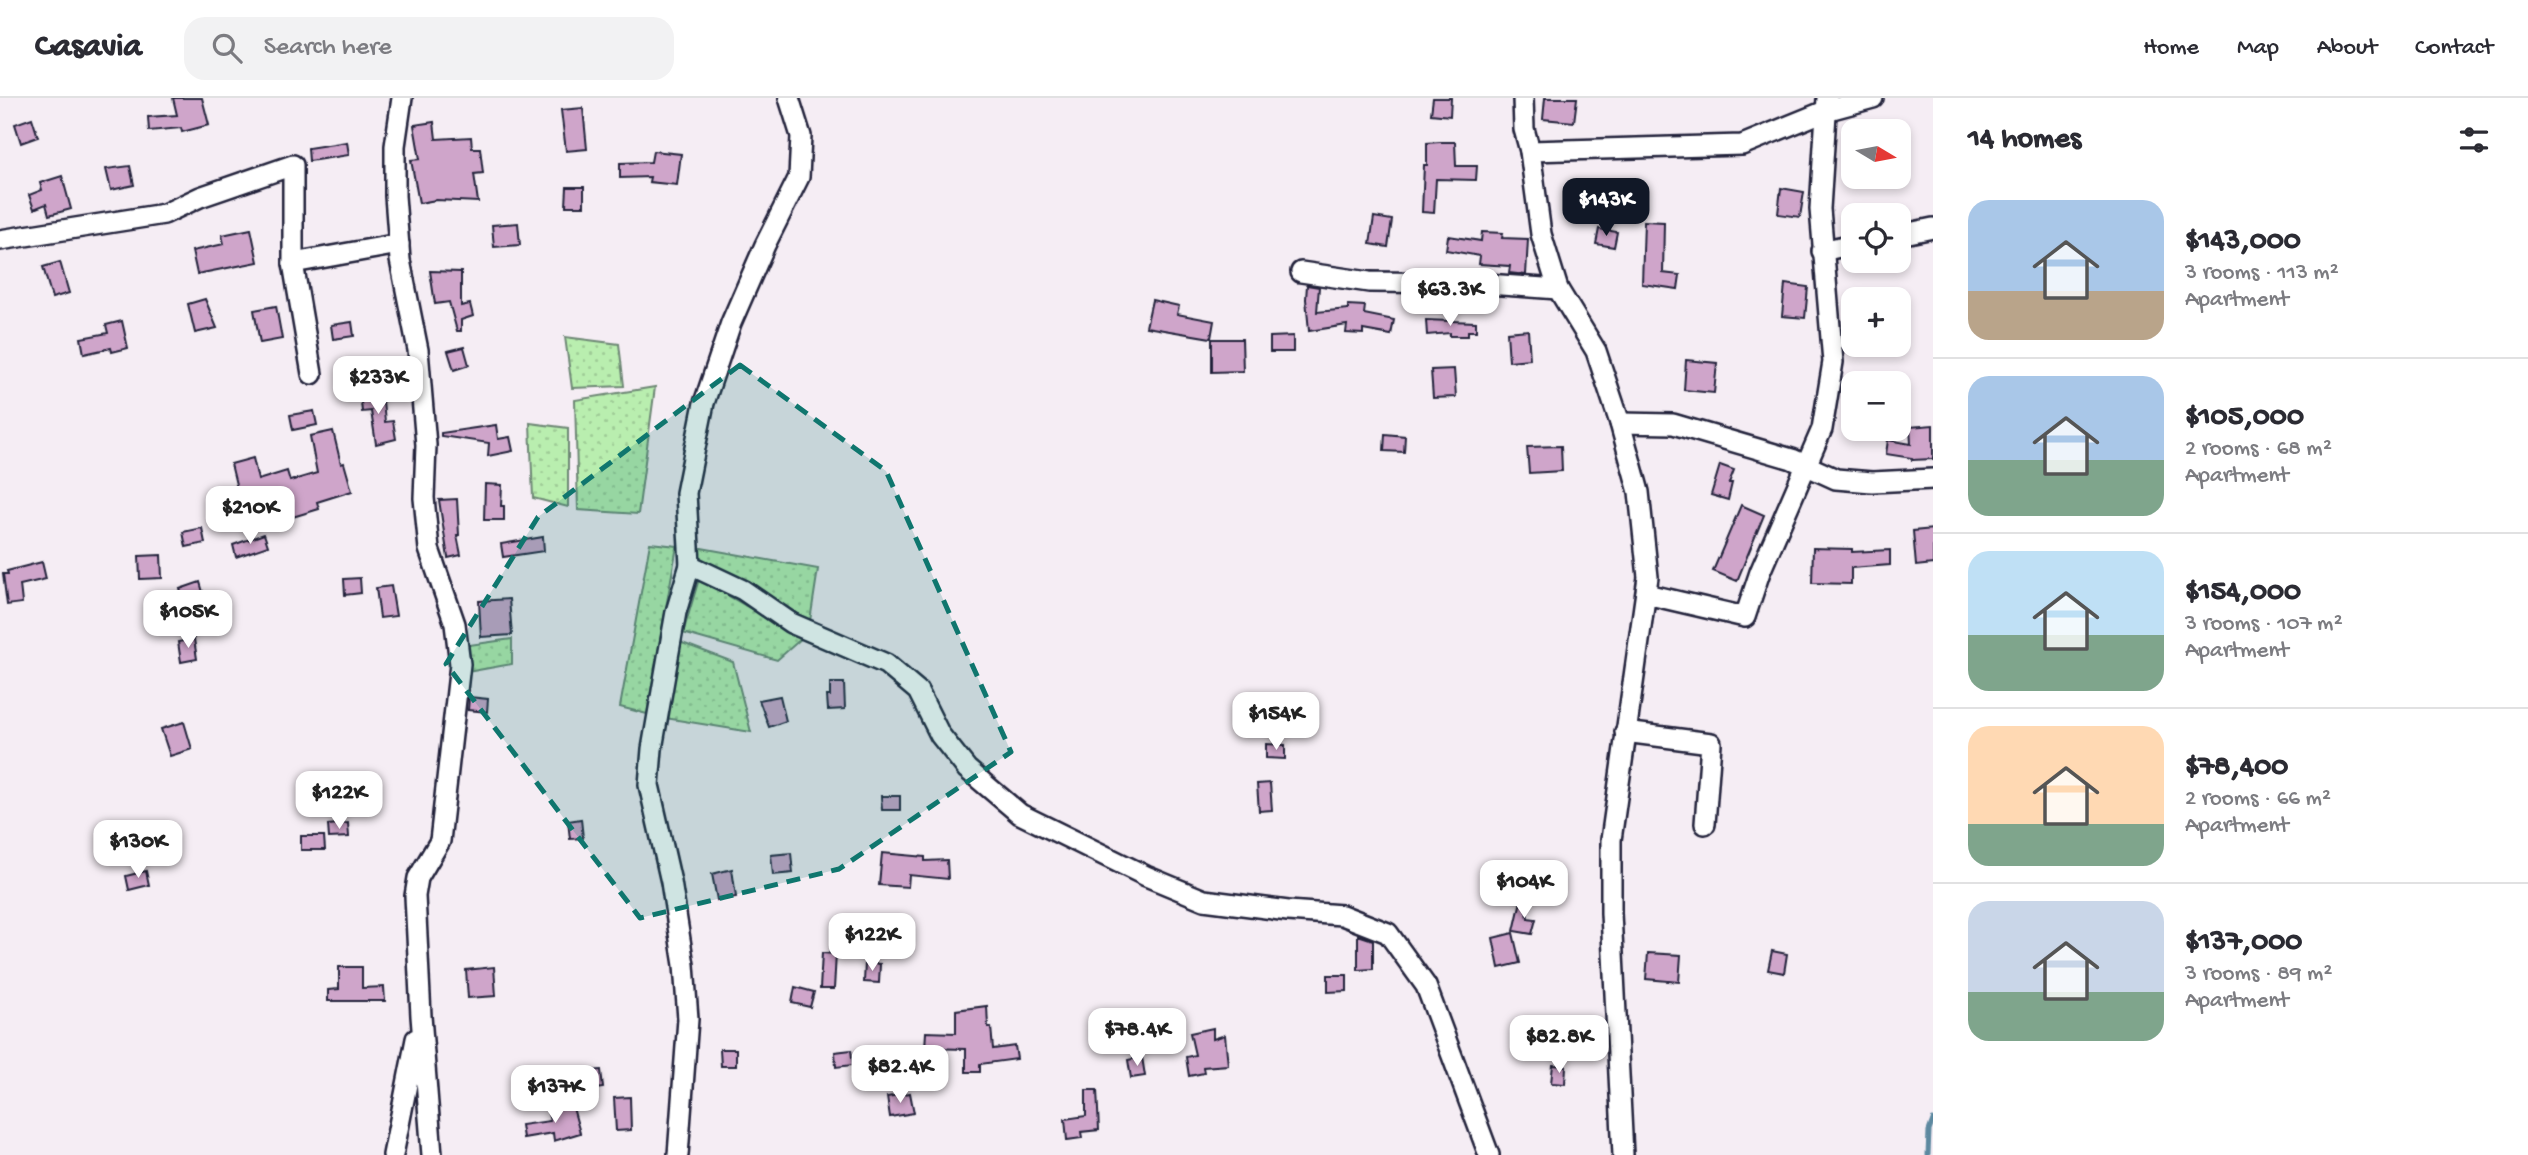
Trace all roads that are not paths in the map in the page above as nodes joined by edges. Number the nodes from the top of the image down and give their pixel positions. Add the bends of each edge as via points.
1 (402, 98) edge
2 (789, 98) edge
3 (1523, 98) edge
4 (1873, 98) edge
5 (1826, 105) edge
6 (1531, 151) junction
7 (1933, 228) edge
8 (1911, 233) edge
9 (0, 240) edge
10 (398, 244) junction
11 (1841, 247) edge
12 (1822, 251) junction
13 (293, 263) junction
14 (1301, 272) dead end
15 (1558, 289) junction
16 (312, 374) dead end
17 (1620, 423) junction
18 (1806, 466) junction
19 (1933, 479) edge
20 (690, 565) junction
21 (1646, 594) junction
22 (1625, 732) junction
23 (1704, 824) dead end
24 (421, 1016) junction
25 (393, 1155) edge
26 (432, 1155) edge
27 (678, 1155) edge
28 (1489, 1155) edge
29 (1623, 1155) edge

1 - 10 street via 396,146
2 - 20 street via 801,136 799,177 731,323 704,403 686,493
3 - 6 street via 1524,130
4 - 5 street
5 - 6 street via 1742,145
5 - 12 street
6 - 15 street via 1541,234
7 - 8 street
9 - 13 street via 164,214 293,165
10 - 13 street
10 - 24 street via 418,350 429,549 455,624 460,664 440,841 418,878 415,896
11 - 12 street
12 - 18 street via 1833,362 1822,429
13 - 16 street
14 - 15 street via 1369,282
15 - 17 street via 1596,351
17 - 18 street via 1673,424
17 - 21 street via 1639,492
18 - 19 street via 1836,479
18 - 21 street via 1745,617
20 - 27 street via 676,612 649,785 684,965 688,1019
20 - 28 street via 743,590 791,623 886,664 918,691 940,735 967,769 1020,814 1204,900 1342,915 1388,933 1426,986
21 - 22 street
22 - 23 street via 1711,743
22 - 29 street via 1611,852
24 - 25 street
24 - 26 street

